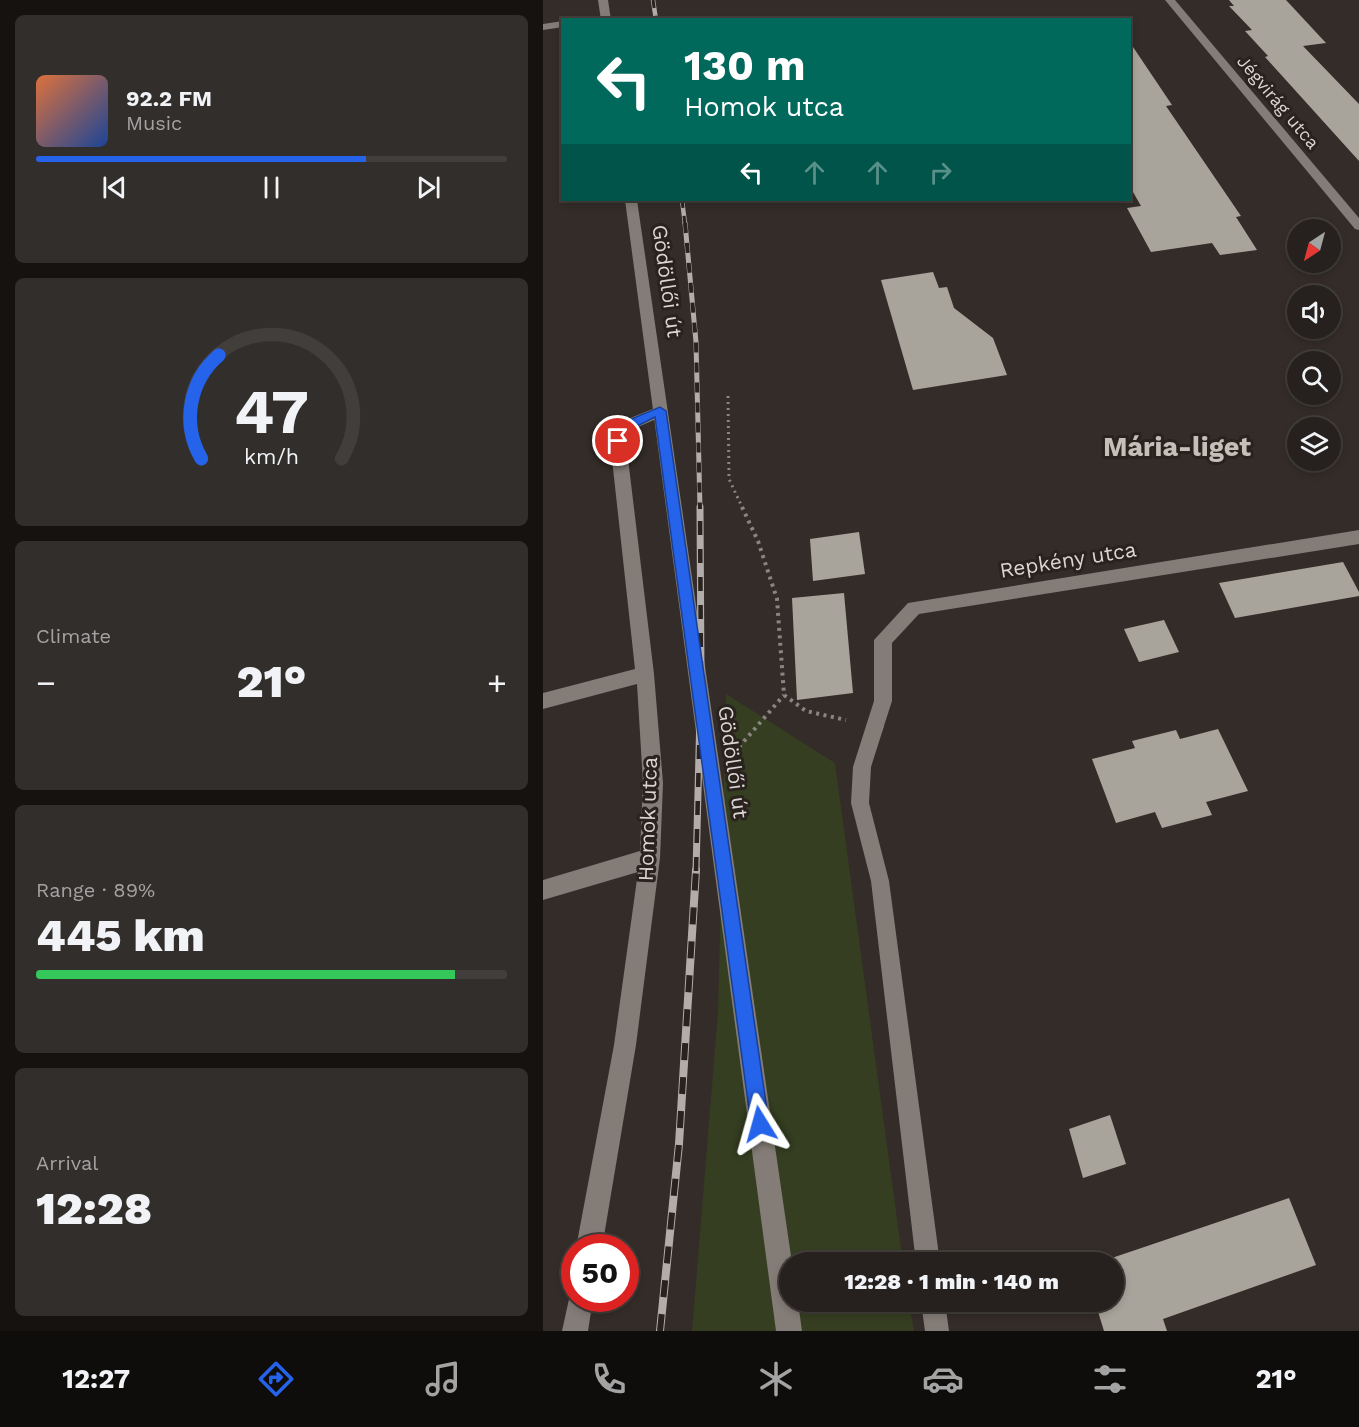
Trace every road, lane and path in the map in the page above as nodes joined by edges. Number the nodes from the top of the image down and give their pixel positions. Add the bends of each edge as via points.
1 (603, 0) edge
2 (1170, 0) edge
3 (606, 18) edge
4 (561, 24) edge
5 (543, 27) edge
6 (631, 201) edge
7 (1359, 226) edge
8 (728, 396) dead end
9 (660, 411) junction
10 (1359, 537) edge
11 (645, 674) junction
12 (784, 696) junction
13 (543, 701) edge
14 (875, 726) junction
15 (711, 780) junction
16 (650, 858) junction
17 (543, 890) edge
18 (591, 1234) edge
19 (927, 1252) edge
20 (579, 1312) edge
21 (934, 1312) edge
22 (575, 1331) edge
23 (789, 1331) edge
24 (937, 1331) edge

1 - 3 street
2 - 7 street, Jégvirág utca
4 - 5 street
6 - 9 street, Gödöllői út
8 - 12 path via 729,479 758,541 777,599
9 - 11 street, Homok utca via 633,423 618,441
9 - 15 street, Gödöllői út
10 - 14 street, Repkény utca via 914,608 883,640 882,701
11 - 13 street
11 - 16 street, Homok utca via 653,783
12 - 14 path via 806,711
12 - 15 path
14 - 19 lane via 862,767 860,803 880,881
15 - 23 street, Gödöllői út
16 - 17 street
16 - 18 street, Homok utca via 625,1045
20 - 22 street
21 - 24 lane

